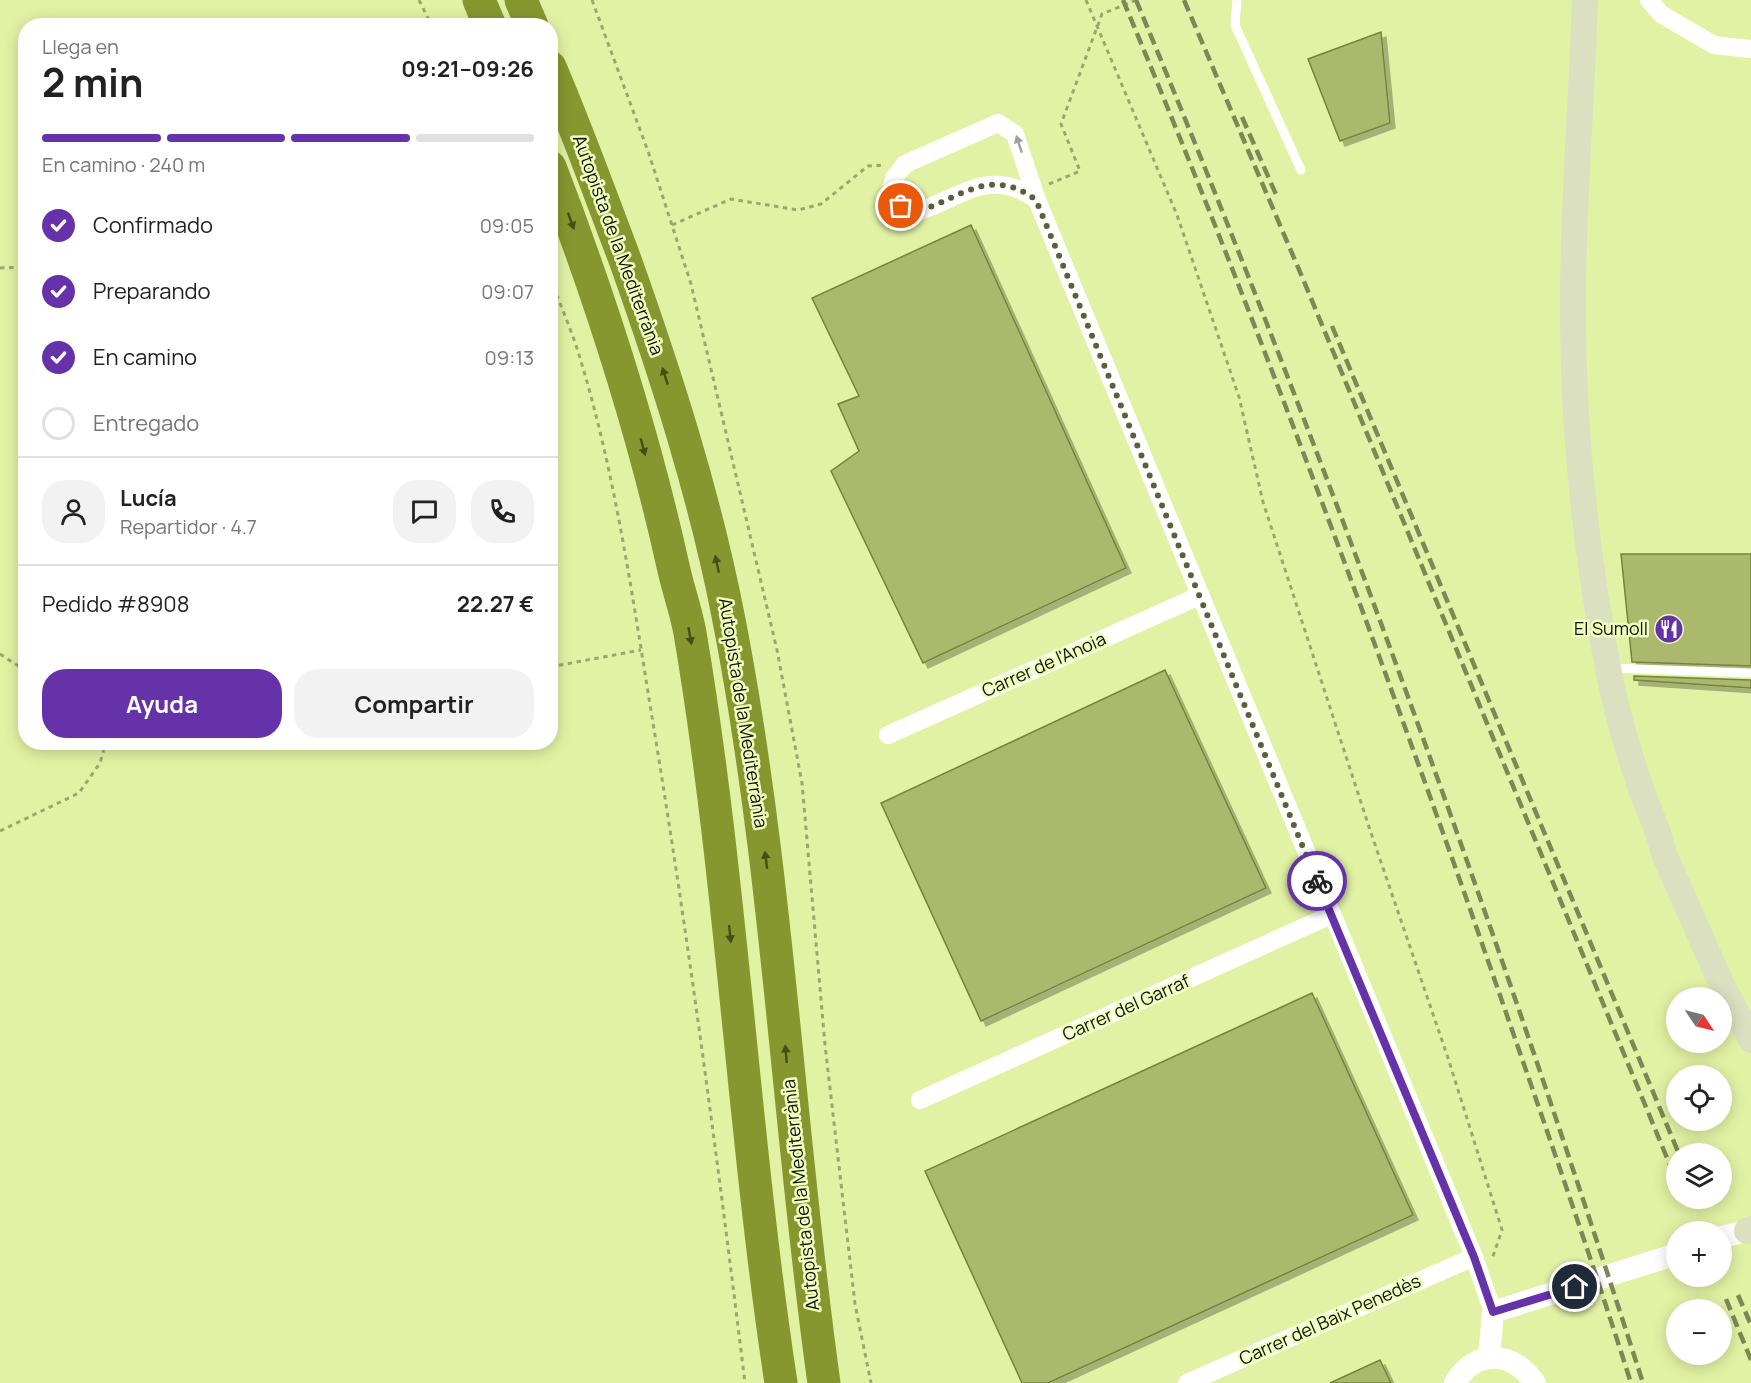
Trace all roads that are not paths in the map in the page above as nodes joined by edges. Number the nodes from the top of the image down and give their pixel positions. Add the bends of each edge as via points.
1 (478, 0) edge
2 (521, 0) edge
3 (1237, 0) edge
4 (1585, 0) edge
5 (1649, 0) edge
6 (486, 18) edge
7 (529, 18) edge
8 (1751, 49) edge
9 (558, 87) edge
10 (1301, 170) dead end
11 (558, 188) edge
12 (1035, 195) junction
13 (1199, 596) junction
14 (1608, 668) junction
15 (1751, 674) edge
16 (888, 735) dead end
17 (1660, 835) junction
18 (1331, 915) junction
19 (1751, 1008) edge
20 (1751, 1040) edge
21 (920, 1100) dead end
22 (1750, 1231) edge
23 (1732, 1235) edge
24 (1474, 1257) junction
25 (1666, 1258) edge
26 (1493, 1312) junction
27 (1489, 1358) junction
28 (781, 1383) edge
29 (824, 1383) edge
30 (1187, 1383) edge
31 (1455, 1383) edge
32 (1535, 1383) edge

1 - 6 highway
2 - 7 highway
3 - 10 lane via 1235,25
4 - 14 main road via 1573,299 1577,422 1588,547
5 - 8 street via 1661,14 1713,45
29 -> 9 highway, Autopista de la Mediterrània via 762,826 728,614 676,406
11 -> 28 highway, Autopista de la Mediterrània via 619,362 689,629 718,835 762,1250
12 -> 12 street via 1015,134 998,123 905,164 894,178 891,191 901,206 917,212 983,184 1007,184
12 - 13 street
13 - 16 street, Carrer de l'Anoia
13 - 18 street
14 - 15 lane
14 - 17 main road via 1622,731
17 - 19 main road via 1671,849
17 - 20 main road via 1722,985
18 - 21 street, Carrer del Garraf
18 - 24 street
22 - 23 street
24 - 26 street
24 - 30 street, Carrer del Baix Penedès
25 - 26 street
26 - 27 street
27 - 31 street via 1467,1367
27 - 32 street via 1520,1365

